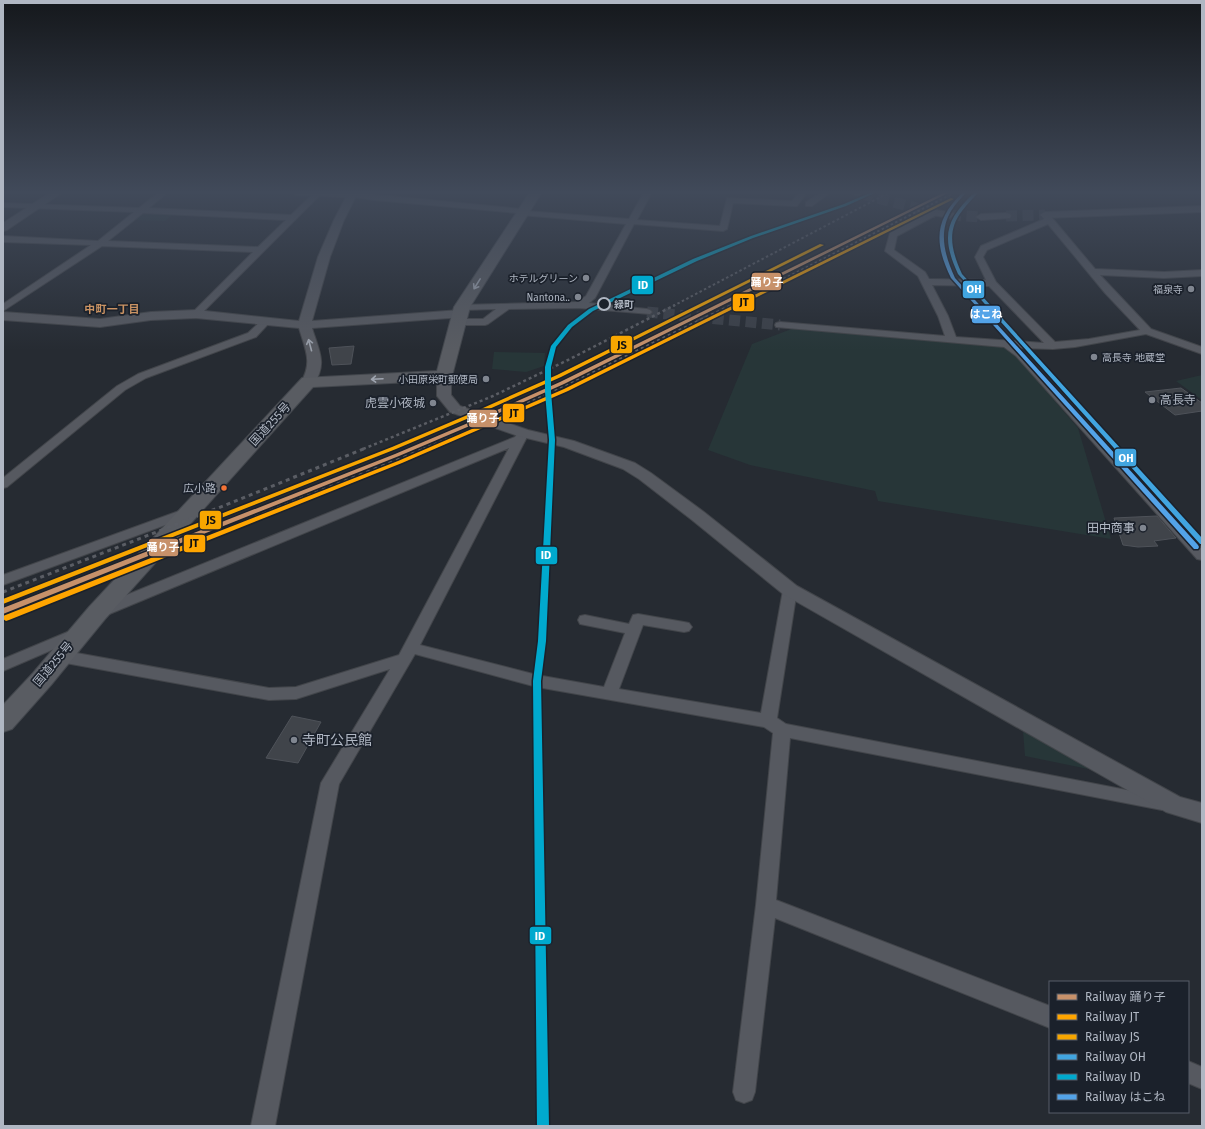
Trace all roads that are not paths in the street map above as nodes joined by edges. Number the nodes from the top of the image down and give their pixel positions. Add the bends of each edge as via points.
1 (97, 245) edge
2 (138, 245) edge
3 (264, 245) edge
4 (329, 245) edge
5 (502, 245) edge
6 (619, 245) edge
7 (891, 245) edge
8 (991, 245) edge
9 (1070, 245) edge
10 (259, 250) junction
11 (1092, 272) junction
12 (1202, 273) edge
13 (926, 282) junction
14 (992, 283) junction
15 (580, 305) junction
16 (507, 306) junction
17 (3, 308) edge
18 (647, 312) tunnel mouth
19 (196, 314) junction
20 (460, 314) junction
21 (3, 316) edge
22 (266, 321) junction
23 (304, 324) junction
24 (780, 325) tunnel mouth
25 (1147, 331) junction
26 (951, 338) junction
27 (1007, 344) junction
28 (1053, 346) junction
29 (1202, 351) edge
30 (444, 376) junction
31 (308, 382) junction
32 (521, 436) junction
33 (3, 484) edge
34 (190, 511) junction
35 (1202, 556) edge
36 (3, 580) edge
37 (790, 590) junction
38 (97, 613) junction
39 (585, 620) dead end
40 (684, 627) dead end
41 (634, 630) junction
42 (80, 632) junction
43 (407, 654) junction
44 (60, 656) junction
45 (3, 665) edge
46 (610, 693) junction
47 (3, 722) edge
48 (775, 726) junction
49 (1174, 805) junction
50 (1202, 814) edge
51 (766, 904) junction
52 (1049, 1017) edge
53 (1189, 1072) edge
54 (1202, 1078) edge
55 (744, 1092) dead end
56 (263, 1126) edge

1 - 17 street
2 - 10 street
3 - 10 street
4 - 23 street
5 -> 20 highway
6 - 15 street via 590,298
7 - 13 street via 889,251 922,274
8 - 14 street via 984,248 979,257
9 - 11 street
10 - 19 street
11 - 12 street via 1164,275
11 - 25 street
13 - 14 street
13 - 26 street
14 - 28 street
15 - 16 street
15 - 18 street
16 - 20 street
16 - 20 street via 485,322
19 - 21 street via 151,316 100,323
19 - 22 street
20 - 23 street
20 - 30 highway
22 - 23 street
22 - 33 street via 252,335 142,376 121,388
31 -> 23 street via 314,372 315,361
24 - 26 street
25 - 28 street via 1098,342
25 - 29 street
26 - 27 street
27 - 28 street
27 - 35 street via 1020,354
30 -> 31 highway
30 - 32 street via 444,396 455,409
31 - 34 highway, 国道255号
32 - 37 street via 569,444 629,466 698,516
32 - 38 street
32 - 43 street
34 - 36 street
34 - 38 highway, 国道255号
37 - 48 street
37 - 49 street
38 - 42 highway, 国道255号
39 - 41 street
40 - 41 street via 638,618
41 - 46 street
42 - 44 highway, 国道255号
42 - 45 street
43 - 44 street via 296,693 269,694
43 - 46 street
43 - 56 street via 330,783
44 - 47 highway, 国道255号
46 - 48 street
48 - 49 street
48 - 51 street
49 - 50 street
51 - 52 street
51 - 55 street
53 - 54 street

